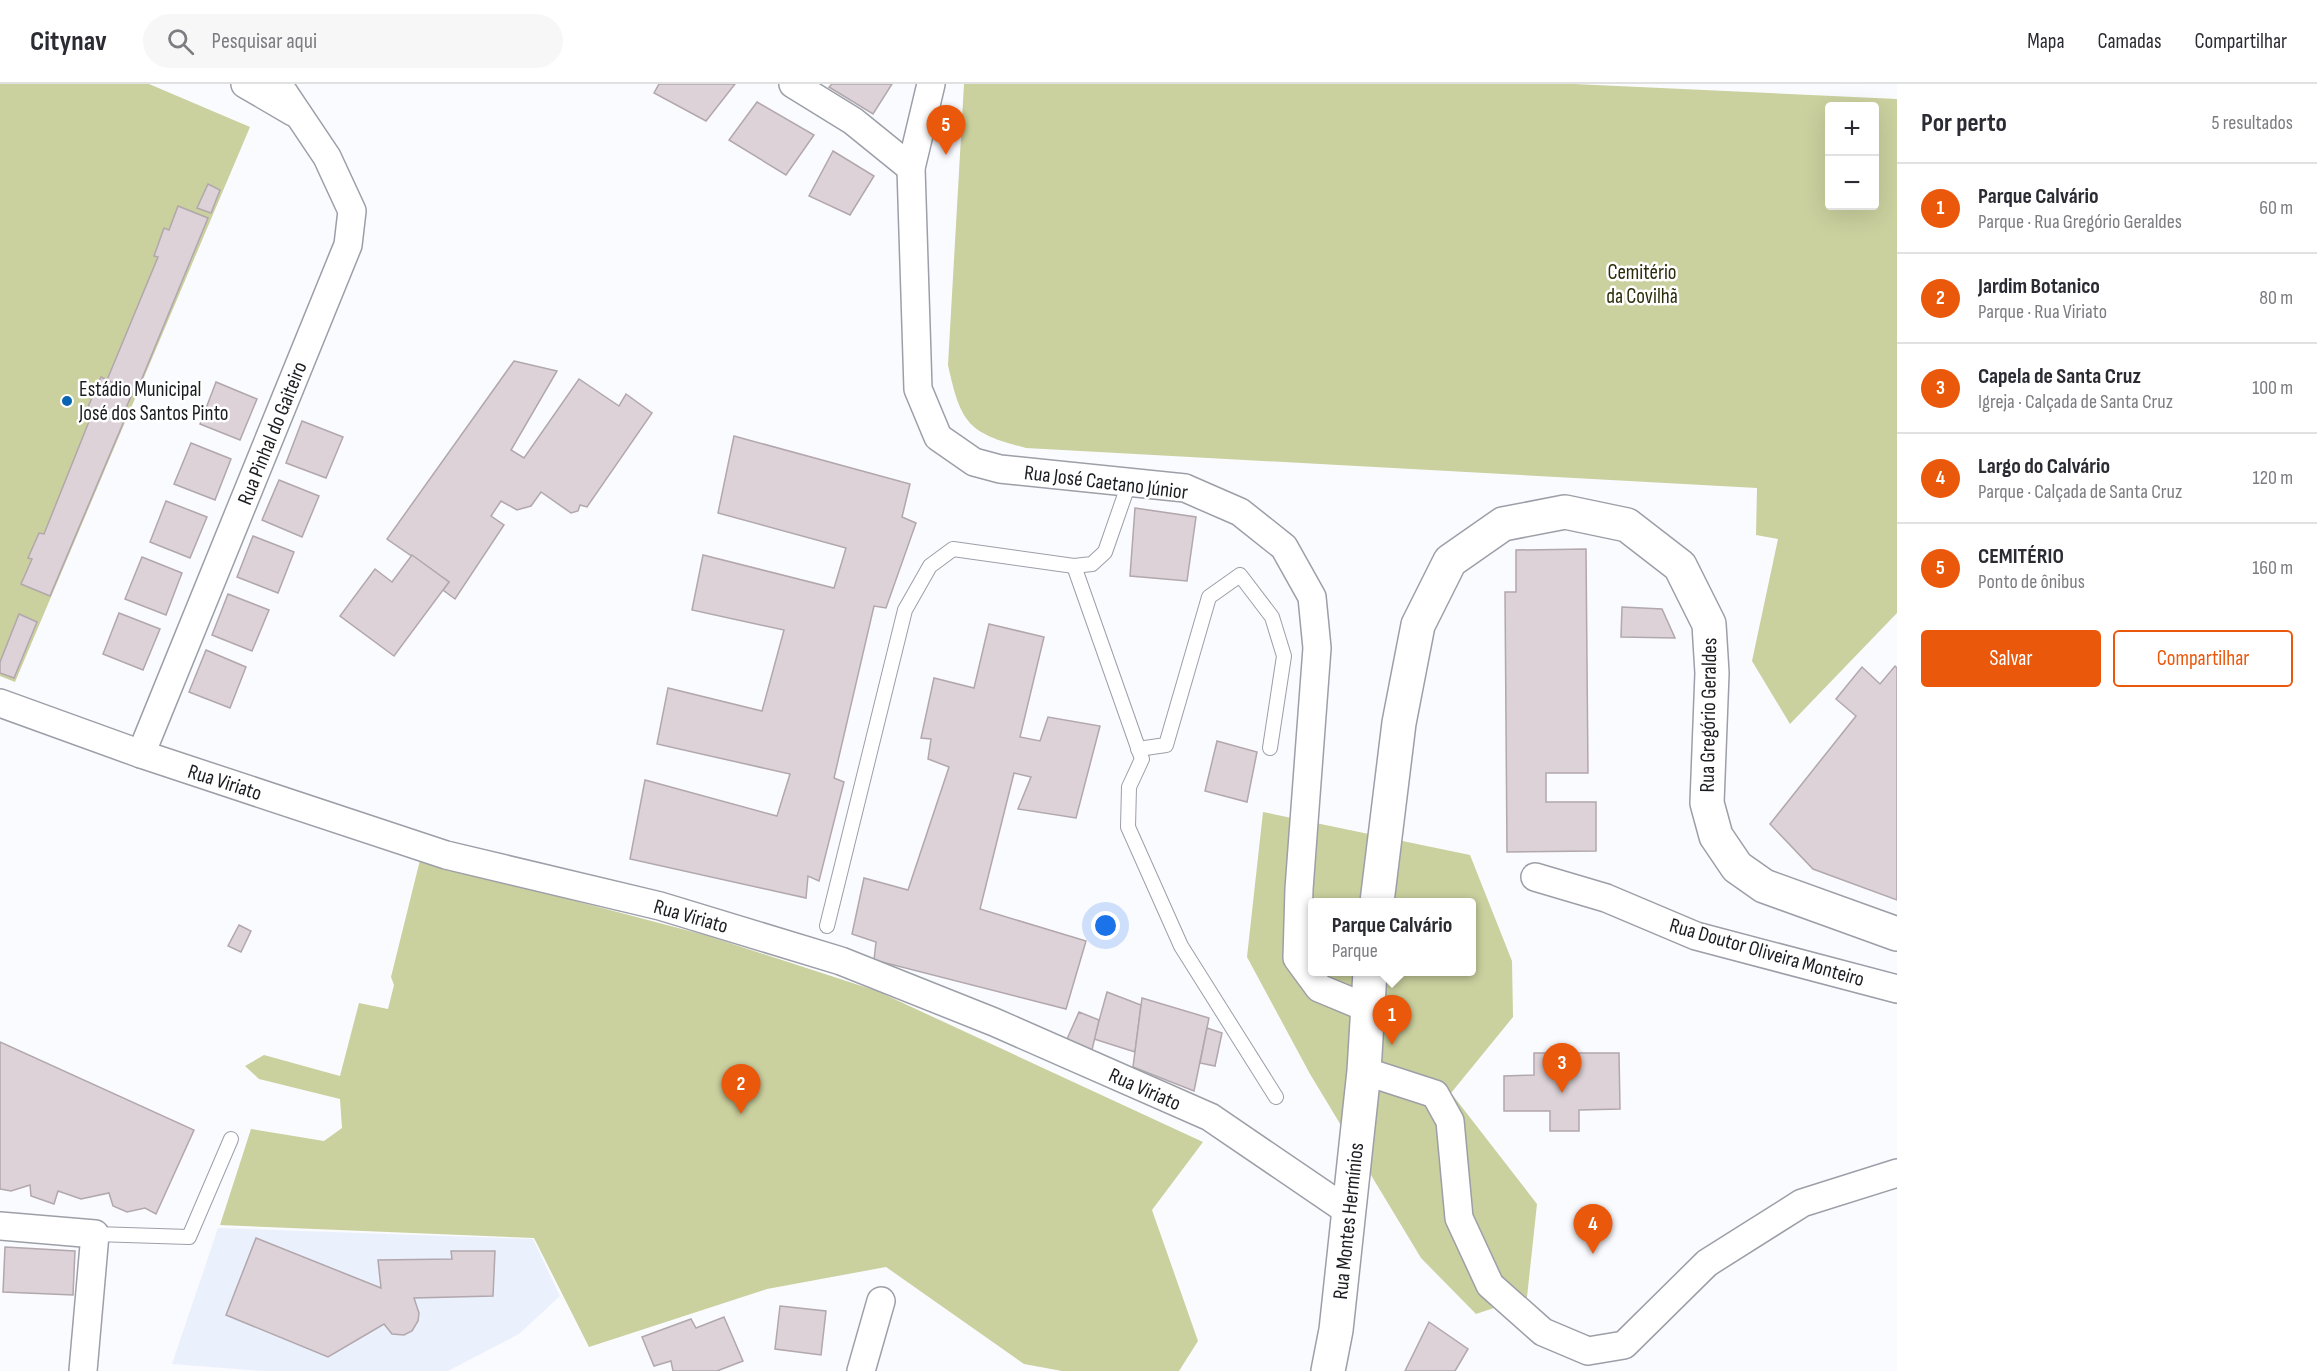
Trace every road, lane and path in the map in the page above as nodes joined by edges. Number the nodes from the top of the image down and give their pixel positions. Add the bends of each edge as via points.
1 (245, 84) edge
2 (278, 84) edge
3 (793, 84) edge
4 (931, 84) edge
5 (299, 115) junction
6 (911, 168) junction
7 (1129, 483) junction
8 (1074, 566) junction
9 (0, 703) edge
10 (1270, 748) dead end
11 (1138, 749) junction
12 (141, 754) junction
13 (1535, 877) dead end
14 (1378, 898) edge
15 (827, 926) dead end
16 (1897, 934) edge
17 (1308, 973) edge
18 (1310, 976) edge
19 (1370, 976) edge
20 (1897, 989) edge
21 (1367, 1008) junction
22 (1364, 1071) junction
23 (1276, 1097) dead end
24 (231, 1139) dead end
25 (1897, 1173) edge
26 (1348, 1211) junction
27 (0, 1227) edge
28 (94, 1234) junction
29 (881, 1301) dead end
30 (1587, 1361) edge
31 (83, 1371) edge
32 (861, 1371) edge
33 (1328, 1371) edge

1 - 5 street, Rua Pinhal do Gaiteiro
2 - 5 street, Rua Pinhal do Gaiteiro
3 - 6 street via 853,121
4 - 6 street, Rua José Caetano Júnior
5 - 12 street, Rua Pinhal do Gaiteiro via 327,157 352,211 348,245
6 - 7 street, Rua José Caetano Júnior via 918,389 938,438 974,462 1000,469
7 - 8 lane via 1105,552 1092,564
7 - 17 street, Rua José Caetano Júnior via 1185,488 1240,512 1284,547 1312,597 1317,648 1297,958
8 - 11 lane
8 - 15 lane via 953,549 930,566 905,609
9 - 12 street, Rua Viriato
10 - 11 lane via 1284,656 1272,617 1240,574 1209,597 1166,746
11 - 23 lane via 1142,759 1129,787 1128,827 1181,946
12 - 26 street, Rua Viriato via 446,855 660,906 842,961 994,1022 1210,1117
13 - 20 street, Rua Doutor Oliveira Monteiro via 1606,898 1695,936
14 - 16 main road, Rua Gregório Geraldes via 1399,723 1418,625 1450,561 1503,524 1565,512 1627,525 1680,566 1709,624 1712,673 1707,803 1716,836 1737,867 1764,886
18 - 21 street, Rua José Caetano Júnior via 1319,988
19 - 21 main road
21 - 22 main road
22 - 26 main road, Rua Montes Hermínios
22 - 30 street via 1435,1094 1450,1121 1459,1218 1490,1285 1543,1332
24 - 28 lane via 189,1237
25 - 30 street via 1802,1203 1707,1263 1624,1345
26 - 33 main road, Rua Montes Hermínios
27 - 28 street
28 - 31 street
29 - 32 street

